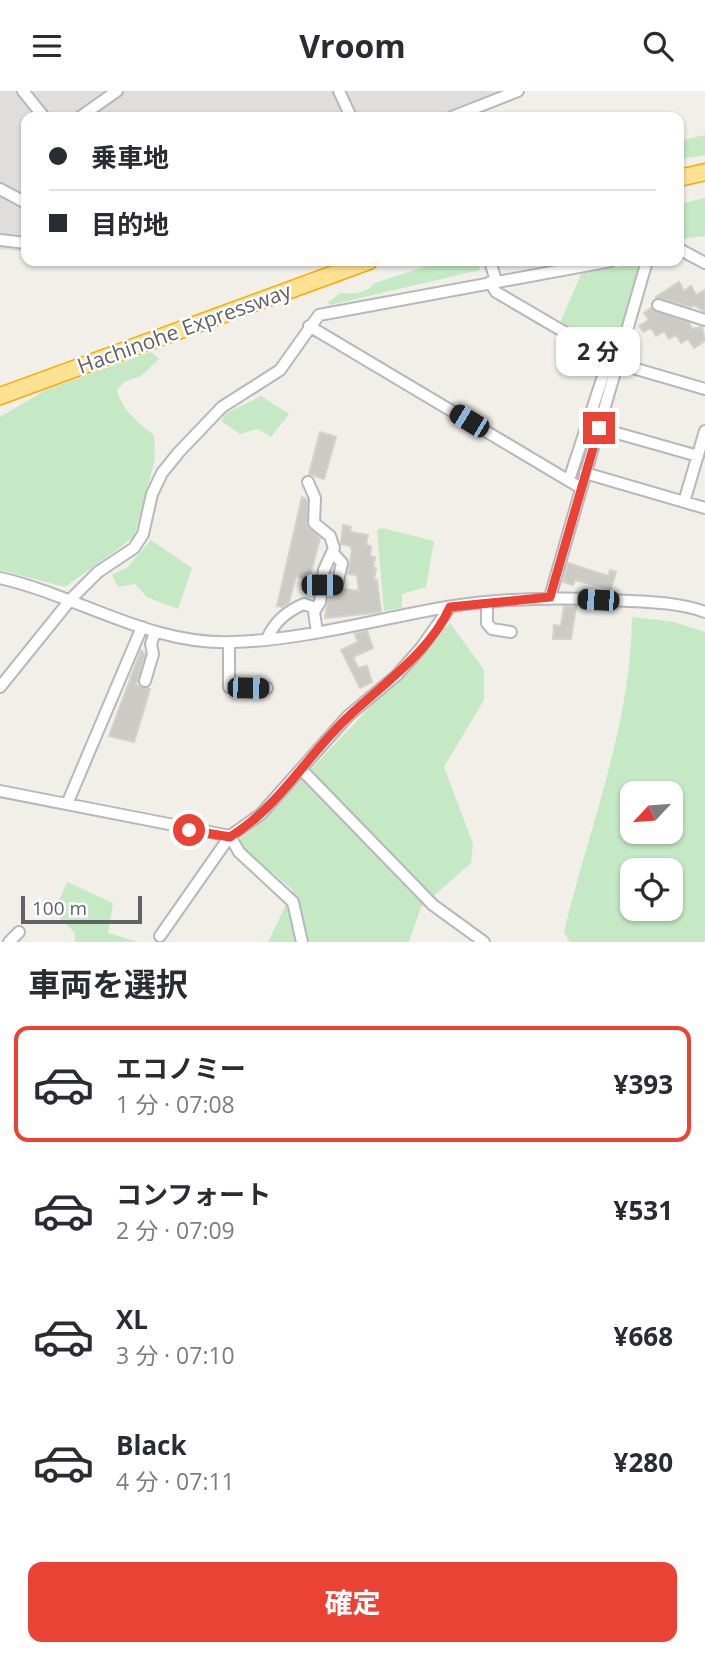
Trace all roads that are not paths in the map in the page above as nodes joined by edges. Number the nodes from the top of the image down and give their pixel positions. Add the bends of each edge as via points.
1 (23, 91) edge
2 (117, 91) edge
3 (340, 91) edge
4 (518, 91) edge
5 (40, 112) edge
6 (87, 112) edge
7 (349, 112) edge
8 (465, 112) edge
9 (705, 172) edge
10 (684, 177) edge
11 (0, 189) edge
12 (21, 201) edge
13 (0, 240) edge
14 (21, 242) edge
15 (684, 252) edge
16 (705, 263) edge
17 (355, 266) edge
18 (565, 266) edge
19 (646, 266) edge
20 (492, 274) edge
21 (658, 305) dead end
22 (705, 320) edge
23 (309, 326) junction
24 (609, 358) junction
25 (619, 364) junction
26 (705, 389) edge
27 (0, 396) edge
28 (599, 428) junction
29 (705, 431) edge
30 (698, 456) junction
31 (700, 469) edge
32 (585, 473) junction
33 (569, 480) junction
34 (308, 482) dead end
35 (581, 488) junction
36 (684, 502) junction
37 (705, 508) edge
38 (334, 554) junction
39 (324, 570) junction
40 (339, 574) junction
41 (0, 578) edge
42 (322, 585) junction
43 (550, 597) junction
44 (71, 599) junction
45 (488, 602) junction
46 (450, 607) junction
47 (315, 608) junction
48 (705, 612) edge
49 (142, 627) junction
50 (155, 632) junction
51 (317, 632) junction
52 (511, 632) dead end
53 (267, 639) junction
54 (229, 642) junction
55 (145, 681) dead end
56 (0, 687) edge
57 (267, 688) dead end
58 (301, 769) junction
59 (0, 791) edge
60 (67, 804) junction
61 (230, 837) junction
62 (19, 932) dead end
63 (160, 936) dead end
64 (9, 942) edge
65 (302, 942) edge
66 (484, 942) edge

1 - 5 street
2 - 6 street
3 - 7 street
4 - 8 street
9 - 10 highway
11 - 12 street
13 - 14 street
15 - 16 street
17 - 27 highway, Hachinohe Expressway
18 - 20 street
19 - 25 street
20 - 23 street via 319,315
20 - 24 street via 496,292
21 - 22 street
23 - 33 street
23 - 44 street via 280,370 222,407 179,452 152,494 143,534 134,548 98,572
24 - 25 street
24 - 33 street
25 - 26 street
25 - 28 street
28 - 30 street
28 - 32 street
29 - 30 street
30 - 31 street
31 - 36 street
32 - 35 street
32 - 36 street
33 - 35 street
34 - 38 street via 316,498 314,523 330,536
35 - 43 street
36 - 37 street
38 - 39 street
38 - 40 street via 342,563
39 - 40 street
39 - 42 street
40 - 42 street via 337,585
41 - 44 street
42 - 47 street
43 - 45 street
43 - 48 street via 674,604
44 - 49 street
44 - 56 street
45 - 46 street
45 - 52 street via 487,623 492,629
46 - 51 street
46 - 58 street via 413,657 348,716
47 - 51 street
47 - 53 street via 296,607 277,621
49 - 50 street
49 - 60 street
50 - 54 street via 165,637
50 - 55 street
51 - 53 street
53 - 54 street
54 - 57 street via 229,687
58 - 61 street via 261,814
58 - 66 street via 433,905
59 - 60 street
60 - 61 street
61 - 63 street
61 - 65 street via 239,852 293,902
62 - 64 street

